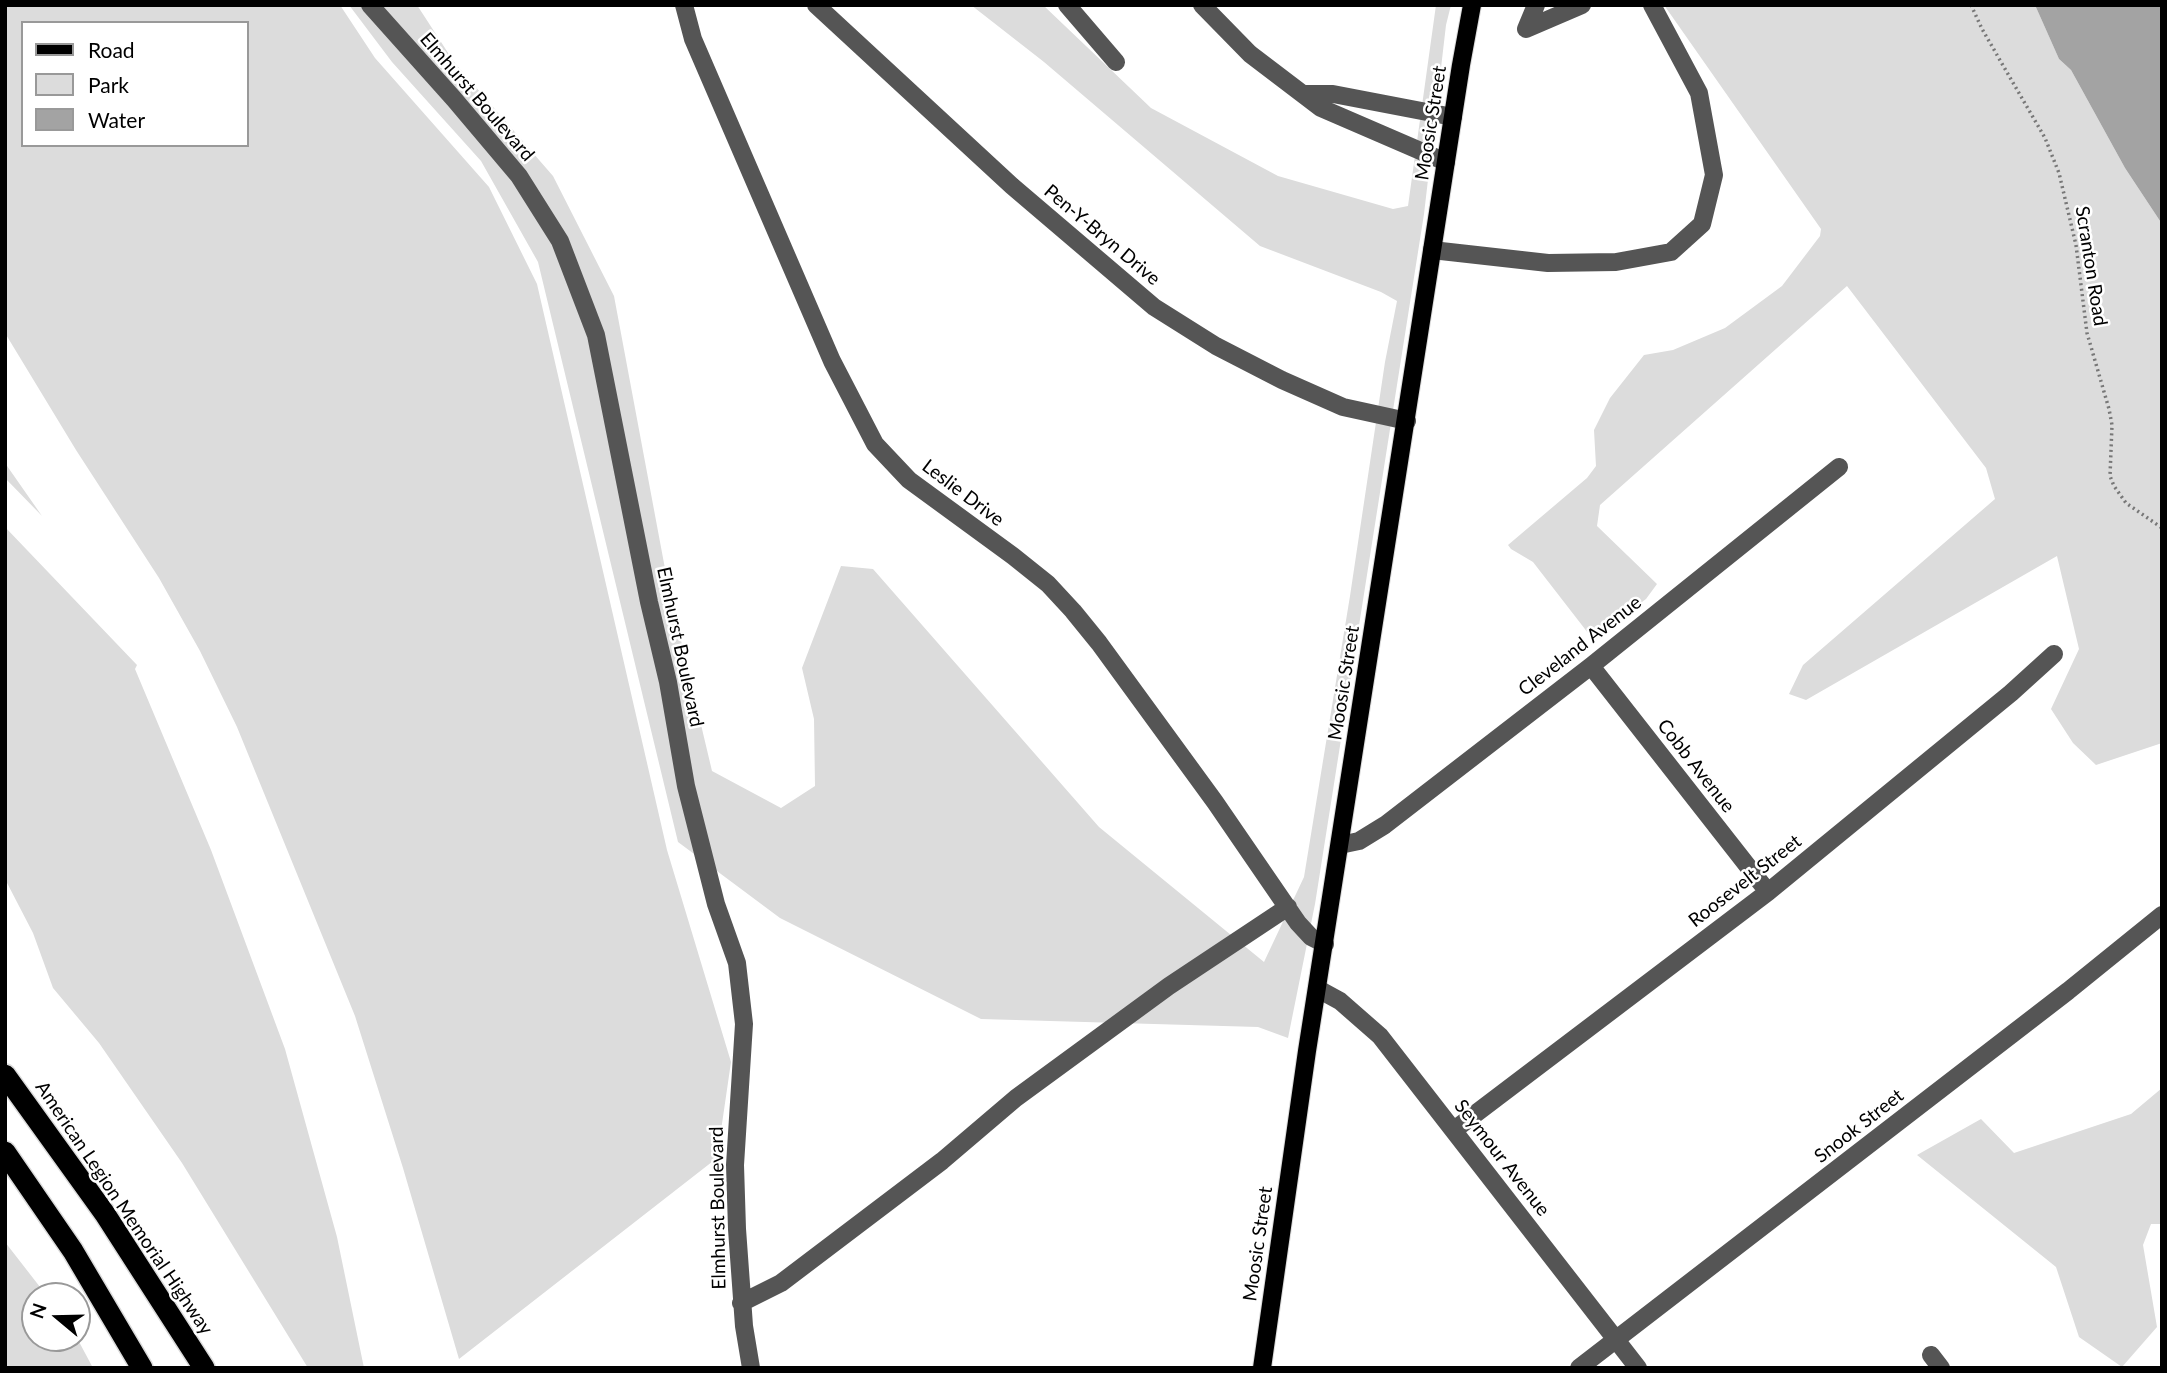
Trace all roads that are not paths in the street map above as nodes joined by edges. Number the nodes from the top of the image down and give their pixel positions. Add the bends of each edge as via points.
1 (370, 5) edge
2 (684, 5) edge
3 (816, 5) edge
4 (1067, 5) edge
5 (1202, 5) edge
6 (1472, 5) edge
7 (1536, 5) edge
8 (1582, 5) edge
9 (1652, 5) edge
10 (1116, 62) dead end
11 (1304, 94) junction
12 (1453, 117) junction
13 (1446, 162) junction
14 (1432, 250) junction
15 (1407, 421) junction
16 (1839, 467) dead end
17 (2054, 654) dead end
18 (1591, 666) junction
19 (1340, 845) junction
20 (1768, 892) junction
21 (1288, 907) junction
22 (2162, 915) edge
23 (1325, 944) junction
24 (1318, 989) junction
25 (5, 1075) edge
26 (1454, 1130) junction
27 (5, 1152) edge
28 (741, 1303) junction
29 (1616, 1339) junction
30 (142, 1368) edge
31 (204, 1368) edge
32 (751, 1368) edge
33 (1262, 1368) edge
34 (1579, 1368) edge
35 (1638, 1368) edge

1 - 28 street, Elmhurst Boulevard via 519,176 560,241 596,335 686,786 716,905 737,963 744,1024 736,1166
2 - 21 street, Leslie Drive via 694,39 832,361 875,444 909,480 1022,563 1073,611
3 - 15 street, Pen-Y-Bryn Drive via 1002,177 1154,307 1282,380 1343,407
4 - 10 street
5 - 11 street via 1250,54
6 - 12 main road, Moosic Street
7 - 8 street via 1526,29
9 - 14 street via 1699,93 1714,175 1702,224 1671,252 1616,262 1548,263
11 - 12 street via 1333,94
11 - 13 street via 1321,108
12 - 13 main road, Moosic Street
13 - 14 main road, Moosic Street
14 - 15 main road, Moosic Street
15 - 19 main road, Moosic Street
16 - 18 street, Cleveland Avenue
17 - 20 street, Roosevelt Street
18 - 19 street, Cleveland Avenue via 1385,825 1359,841
18 - 20 street, Cobb Avenue
19 - 23 main road, Moosic Street
20 - 26 street, Roosevelt Street
21 - 23 street, Leslie Drive via 1311,937
21 - 28 street via 1169,986 1016,1098 942,1161 781,1283
22 - 29 street, Snook Street
23 - 24 main road, Moosic Street
24 - 26 street, Seymour Avenue via 1340,1001 1380,1036
24 - 33 main road, Moosic Street
25 - 31 highway, American Legion Memorial Highway via 105,1214
26 - 29 street, Seymour Avenue
27 - 30 highway via 73,1251
28 - 32 street, Elmhurst Boulevard
29 - 34 street, Snook Street
29 - 35 street, Seymour Avenue

